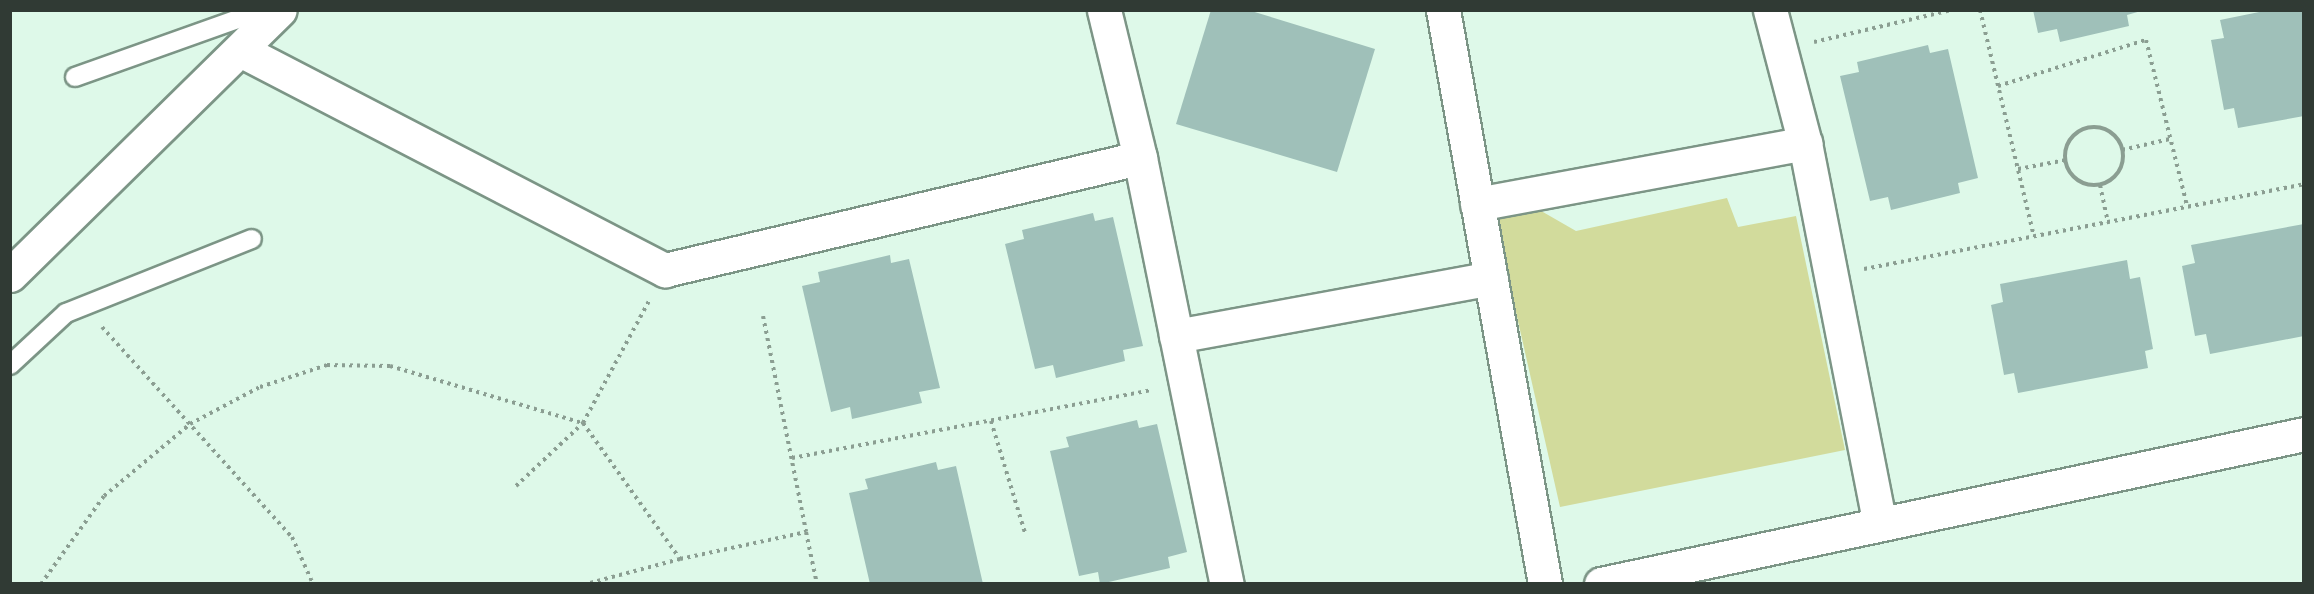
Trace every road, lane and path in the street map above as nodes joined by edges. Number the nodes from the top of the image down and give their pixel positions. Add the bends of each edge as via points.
1 (263, 10) edge
2 (280, 10) edge
3 (1104, 10) edge
4 (1443, 10) edge
5 (1770, 10) edge
6 (1951, 10) edge
7 (1980, 10) edge
8 (1780, 49) junction
9 (240, 50) junction
10 (75, 77) dead end
11 (1998, 86) junction
12 (2170, 139) junction
13 (1805, 143) junction
14 (2122, 150) junction
15 (1140, 158) junction
16 (2066, 160) junction
17 (2018, 169) junction
18 (2304, 184) edge
19 (2100, 185) junction
20 (1478, 204) junction
21 (2187, 207) junction
22 (2108, 222) junction
23 (2034, 236) junction
24 (252, 239) dead end
25 (665, 270) junction
26 (1831, 275) junction
27 (10, 276) edge
28 (1491, 278) junction
29 (83, 306) junction
30 (763, 316) dead end
31 (1176, 336) junction
32 (10, 365) edge
33 (1186, 384) junction
34 (991, 420) junction
35 (584, 423) junction
36 (190, 424) junction
37 (2304, 434) edge
38 (792, 458) junction
39 (516, 486) dead end
40 (1880, 524) junction
41 (806, 532) junction
42 (1025, 533) dead end
43 (680, 559) junction
44 (41, 584) edge
45 (313, 584) edge
46 (586, 584) edge
47 (817, 584) edge
48 (1227, 584) edge
49 (1545, 584) edge
50 (1601, 584) edge

1 - 10 lane
2 - 9 street
3 - 15 street
4 - 20 street
5 - 8 street
6 - 8 path
7 - 11 path
8 - 13 street
9 - 25 street
9 - 27 street
11 - 12 path via 2146,40
11 - 17 path
12 - 14 path
12 - 21 path
13 - 20 street
13 - 26 street
14 - 16 path via 2120,141 2106,129 2088,127 2072,137
14 - 19 path via 2124,158 2116,176
15 - 25 street
15 - 31 street
16 - 17 path
16 - 19 path via 2068,171 2082,184
17 - 23 path
18 - 21 path
19 - 22 path
20 - 28 street
21 - 22 path
22 - 23 path
23 - 26 path
24 - 29 lane
25 - 35 path
26 - 40 street
28 - 31 street
28 - 49 street
29 - 32 lane via 66,313
29 - 36 path
30 - 38 path
31 - 33 street
33 - 34 path
33 - 48 street
34 - 38 path
34 - 42 path
35 - 36 path via 390,366 327,364 260,387
35 - 39 path
35 - 43 path
36 - 44 path via 104,496
36 - 45 path via 292,537
37 - 40 street
38 - 41 path
40 - 50 street
41 - 43 path
41 - 47 path
43 - 46 path

